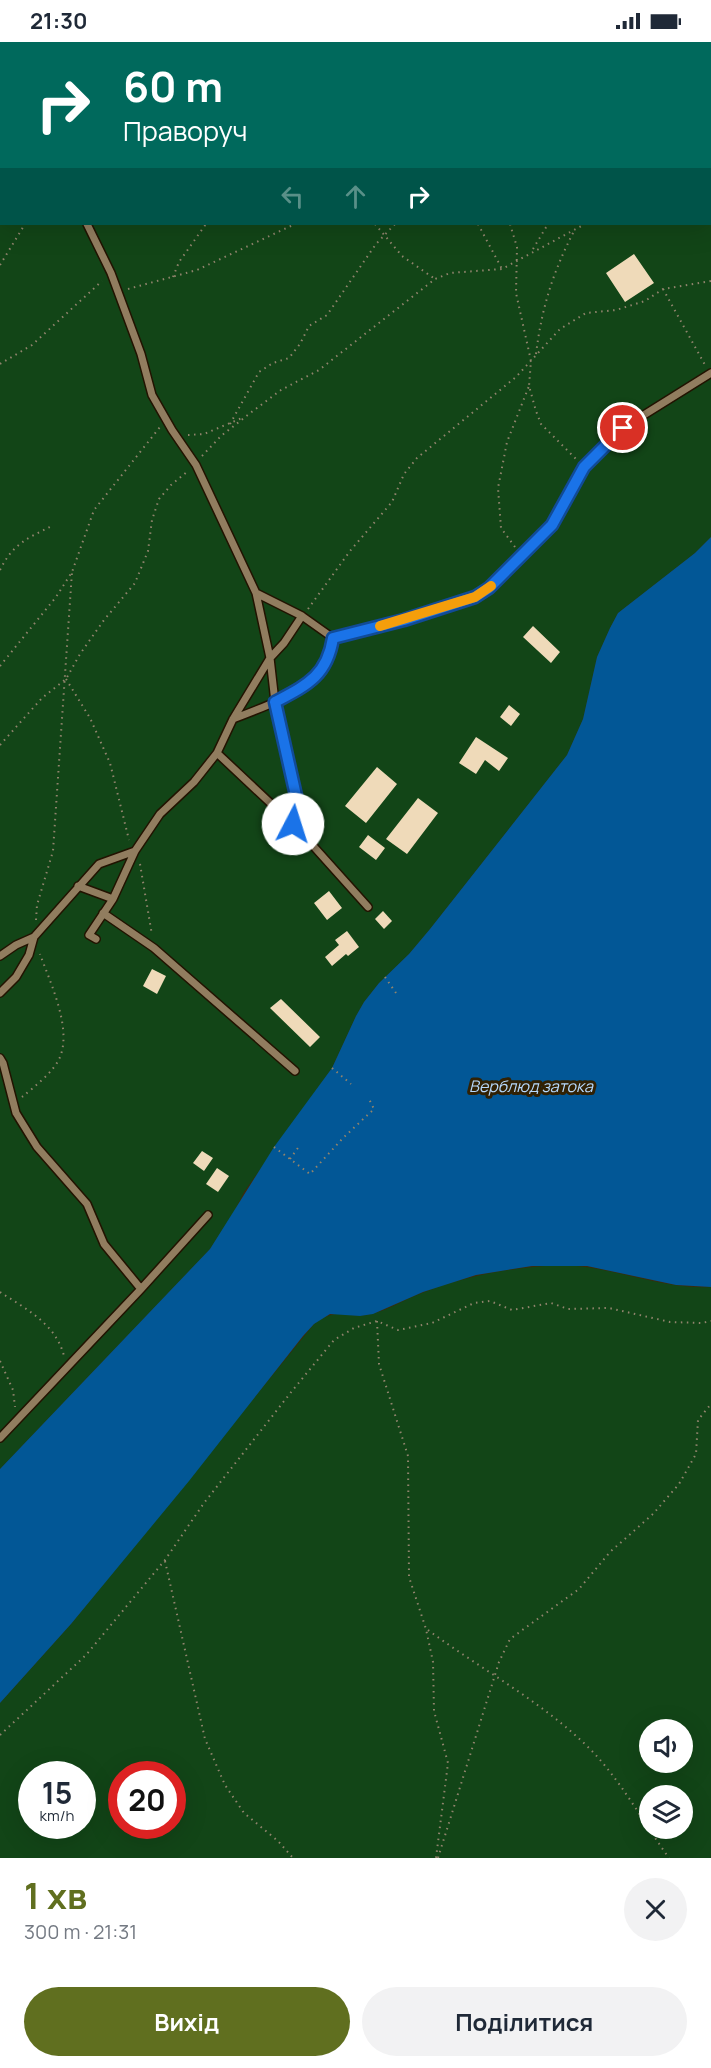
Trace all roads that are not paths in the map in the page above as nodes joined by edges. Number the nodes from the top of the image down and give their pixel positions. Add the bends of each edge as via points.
1 (87, 225) edge
2 (710, 374) edge
3 (256, 593) junction
4 (302, 616) junction
5 (333, 638) junction
6 (270, 658) junction
7 (275, 702) junction
8 (233, 719) junction
9 (218, 753) junction
10 (293, 824) junction
11 (135, 851) junction
12 (78, 886) junction
13 (113, 899) junction
14 (368, 907) dead end
15 (104, 913) junction
16 (34, 937) junction
17 (96, 939) dead end
18 (0, 956) edge
19 (0, 993) edge
20 (0, 1058) edge
21 (295, 1071) dead end
22 (208, 1215) dead end
23 (141, 1289) junction
24 (0, 1438) edge

1 - 3 lane via 111,273 152,395 196,465
2 - 5 lane via 623,428 584,467 552,525 489,588 475,597 404,620
3 - 4 lane
3 - 6 lane
4 - 5 lane
4 - 6 lane
5 - 7 lane via 331,652 319,675
6 - 7 lane
6 - 8 lane
7 - 8 lane
7 - 10 lane via 297,800
8 - 9 lane
9 - 10 lane
9 - 11 lane via 194,783 160,814
10 - 14 lane
11 - 12 lane via 99,864
11 - 13 lane
12 - 13 lane
12 - 16 lane
13 - 15 lane
15 - 17 lane via 89,935
15 - 21 lane via 154,948
16 - 18 lane
16 - 19 lane via 16,977
20 - 23 lane via 16,1113 37,1147 87,1204 104,1244
22 - 23 lane
23 - 24 lane

